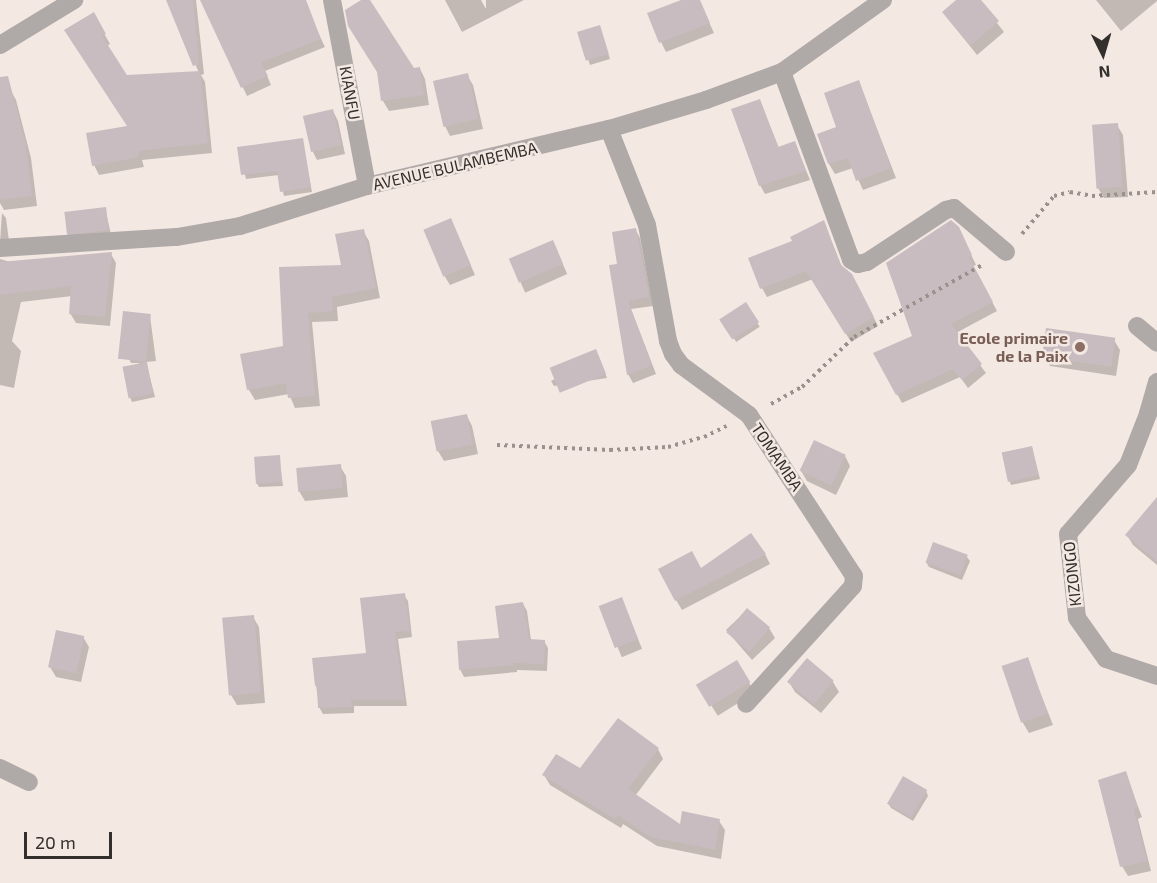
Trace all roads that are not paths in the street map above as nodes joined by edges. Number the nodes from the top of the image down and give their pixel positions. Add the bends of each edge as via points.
1 (74, 0) edge
2 (332, 0) edge
3 (884, 0) edge
4 (0, 45) edge
5 (782, 72) junction
6 (609, 129) junction
7 (367, 186) junction
8 (0, 248) edge
9 (1006, 252) road end
10 (1137, 326) dead end
11 (1157, 343) edge
12 (1157, 382) edge
13 (1157, 676) edge
14 (746, 704) dead end
15 (0, 768) edge
16 (29, 782) dead end

1 - 4 street
2 - 7 street, KIANFU
3 - 5 street, AVENUE BULAMBEMBA
5 - 6 street, AVENUE BULAMBEMBA
5 - 9 street via 851,260 858,264 867,262 954,208
6 - 7 street, AVENUE BULAMBEMBA
6 - 14 street, TOMAMBA via 647,225 673,354 681,365 749,415 854,576 853,586
7 - 8 street, AVENUE BULAMBEMBA via 240,226 177,237
10 - 11 street
12 - 13 street, KIZONGO via 1128,465 1068,534 1077,618 1106,659
15 - 16 street

